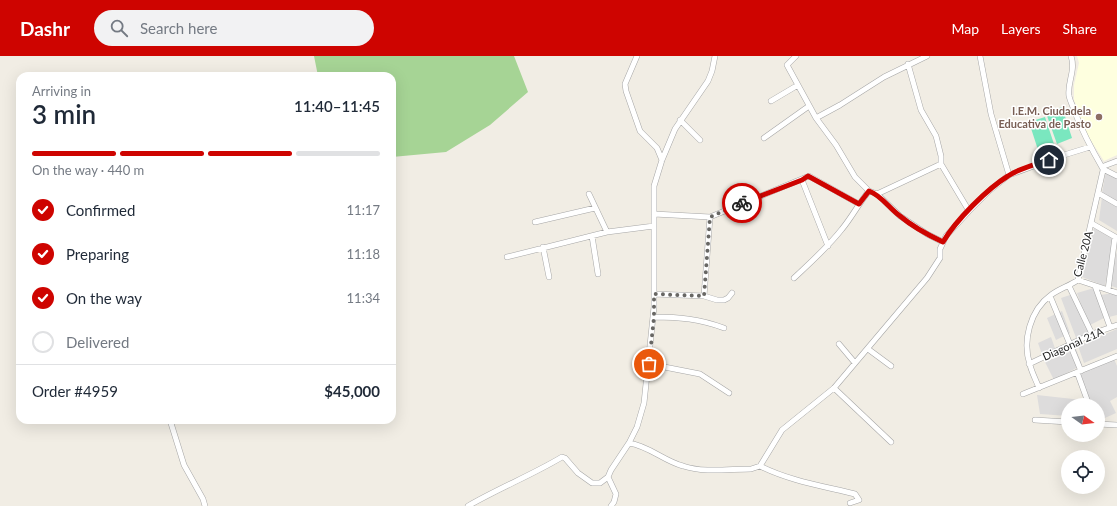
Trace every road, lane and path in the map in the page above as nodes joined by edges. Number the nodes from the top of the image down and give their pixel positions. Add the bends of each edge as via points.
1 (637, 56) edge
2 (715, 56) edge
3 (796, 56) edge
4 (927, 56) edge
5 (980, 56) edge
6 (1071, 56) edge
7 (908, 64) junction
8 (798, 85) junction
9 (770, 101) dead end
10 (809, 106) junction
11 (816, 118) junction
12 (680, 120) junction
13 (764, 138) dead end
14 (700, 140) dead end
15 (1090, 147) junction
16 (662, 160) junction
17 (1117, 161) edge
18 (941, 164) junction
19 (1104, 169) junction
20 (1009, 175) junction
21 (1117, 176) edge
22 (802, 180) junction
23 (869, 191) junction
24 (1098, 193) junction
25 (589, 194) dead end
26 (877, 194) junction
27 (859, 204) junction
28 (1117, 204) edge
29 (595, 208) junction
30 (968, 210) junction
31 (654, 214) junction
32 (710, 217) junction
33 (535, 222) dead end
34 (1091, 223) junction
35 (654, 226) junction
36 (607, 232) junction
37 (592, 236) junction
38 (1116, 238) edge
39 (943, 242) junction
40 (828, 246) junction
41 (543, 247) junction
42 (506, 257) dead end
43 (598, 274) dead end
44 (548, 277) dead end
45 (794, 278) dead end
46 (1078, 280) junction
47 (1069, 286) junction
48 (1095, 286) junction
49 (1108, 290) junction
50 (732, 293) dead end
51 (1117, 293) edge
52 (654, 294) junction
53 (704, 296) junction
54 (1050, 296) junction
55 (654, 317) junction
56 (1117, 325) edge
57 (1110, 327) junction
58 (724, 328) dead end
59 (1092, 334) junction
60 (839, 344) dead end
61 (1071, 344) junction
62 (868, 349) junction
63 (1117, 357) edge
64 (649, 364) junction
65 (855, 364) junction
66 (1029, 364) junction
67 (891, 366) dead end
68 (1079, 372) junction
69 (834, 388) junction
70 (1039, 388) junction
71 (729, 393) dead end
72 (1023, 394) dead end
73 (1087, 398) edge
74 (1035, 420) dead end
75 (1061, 422) edge
76 (171, 424) edge
77 (1105, 424) edge
78 (1117, 425) edge
79 (891, 442) dead end
80 (629, 443) junction
81 (760, 466) junction
82 (608, 477) junction
83 (850, 502) dead end
84 (205, 506) edge
85 (468, 506) edge
86 (611, 506) edge

1 - 16 street via 627,80 626,91 640,131 657,148
2 - 12 street via 708,81
3 - 8 street via 787,65
4 - 7 street
5 - 20 street via 991,114
6 - 15 street via 1074,64 1069,95
7 - 11 street
7 - 18 street via 922,110 936,136
8 - 9 street
8 - 10 street
10 - 11 street
10 - 13 street
11 - 23 street via 855,177
12 - 14 street
12 - 16 street
15 - 19 street
15 - 20 street
16 - 31 street via 654,186
17 - 19 street via 1104,166
18 - 26 street
18 - 30 street
19 - 21 street
19 - 24 street, Calle 20A
20 - 30 street
22 - 27 street via 808,176
22 - 32 street
22 - 40 street
23 - 26 street
23 - 27 street
24 - 28 street
24 - 34 street, Calle 20A
25 - 29 street
26 - 39 street via 900,216
27 - 40 street
29 - 33 street
29 - 36 street
30 - 39 street
31 - 32 street
31 - 35 street
32 - 53 street
34 - 38 street
34 - 46 street, Calle 20A
35 - 36 street
35 - 52 street
36 - 37 street
37 - 41 street
37 - 43 street
38 - 49 street
39 - 62 street via 940,258 927,278
40 - 45 street
41 - 42 street
41 - 44 street
46 - 47 street, Calle 20A
46 - 48 street
47 - 54 street, Calle 20A
47 - 59 street
48 - 49 street
48 - 57 street
49 - 51 street
50 - 53 street via 724,300
52 - 53 street
52 - 55 street
54 - 61 street
54 - 66 street, Calle 20A via 1037,310 1031,322 1027,345
55 - 58 street via 681,317 707,321
55 - 64 street
56 - 57 street, Diagonal 21A
57 - 59 street, Diagonal 21A
59 - 61 street, Diagonal 21A
60 - 65 street
61 - 66 street, Diagonal 21A
61 - 68 street
62 - 65 street
62 - 67 street
63 - 68 street
64 - 71 street via 700,374
64 - 80 street via 644,403
65 - 69 street
66 - 70 street, Calle 20A
68 - 70 street
68 - 73 street
69 - 79 street
69 - 81 street via 782,430
70 - 72 street
74 - 75 street
76 - 84 street via 184,465
77 - 78 street
80 - 81 street via 684,467 702,470 751,469
80 - 82 street
81 - 83 street via 801,481 855,494 859,500
82 - 85 street via 600,483 592,483 562,457
82 - 86 street via 616,494

